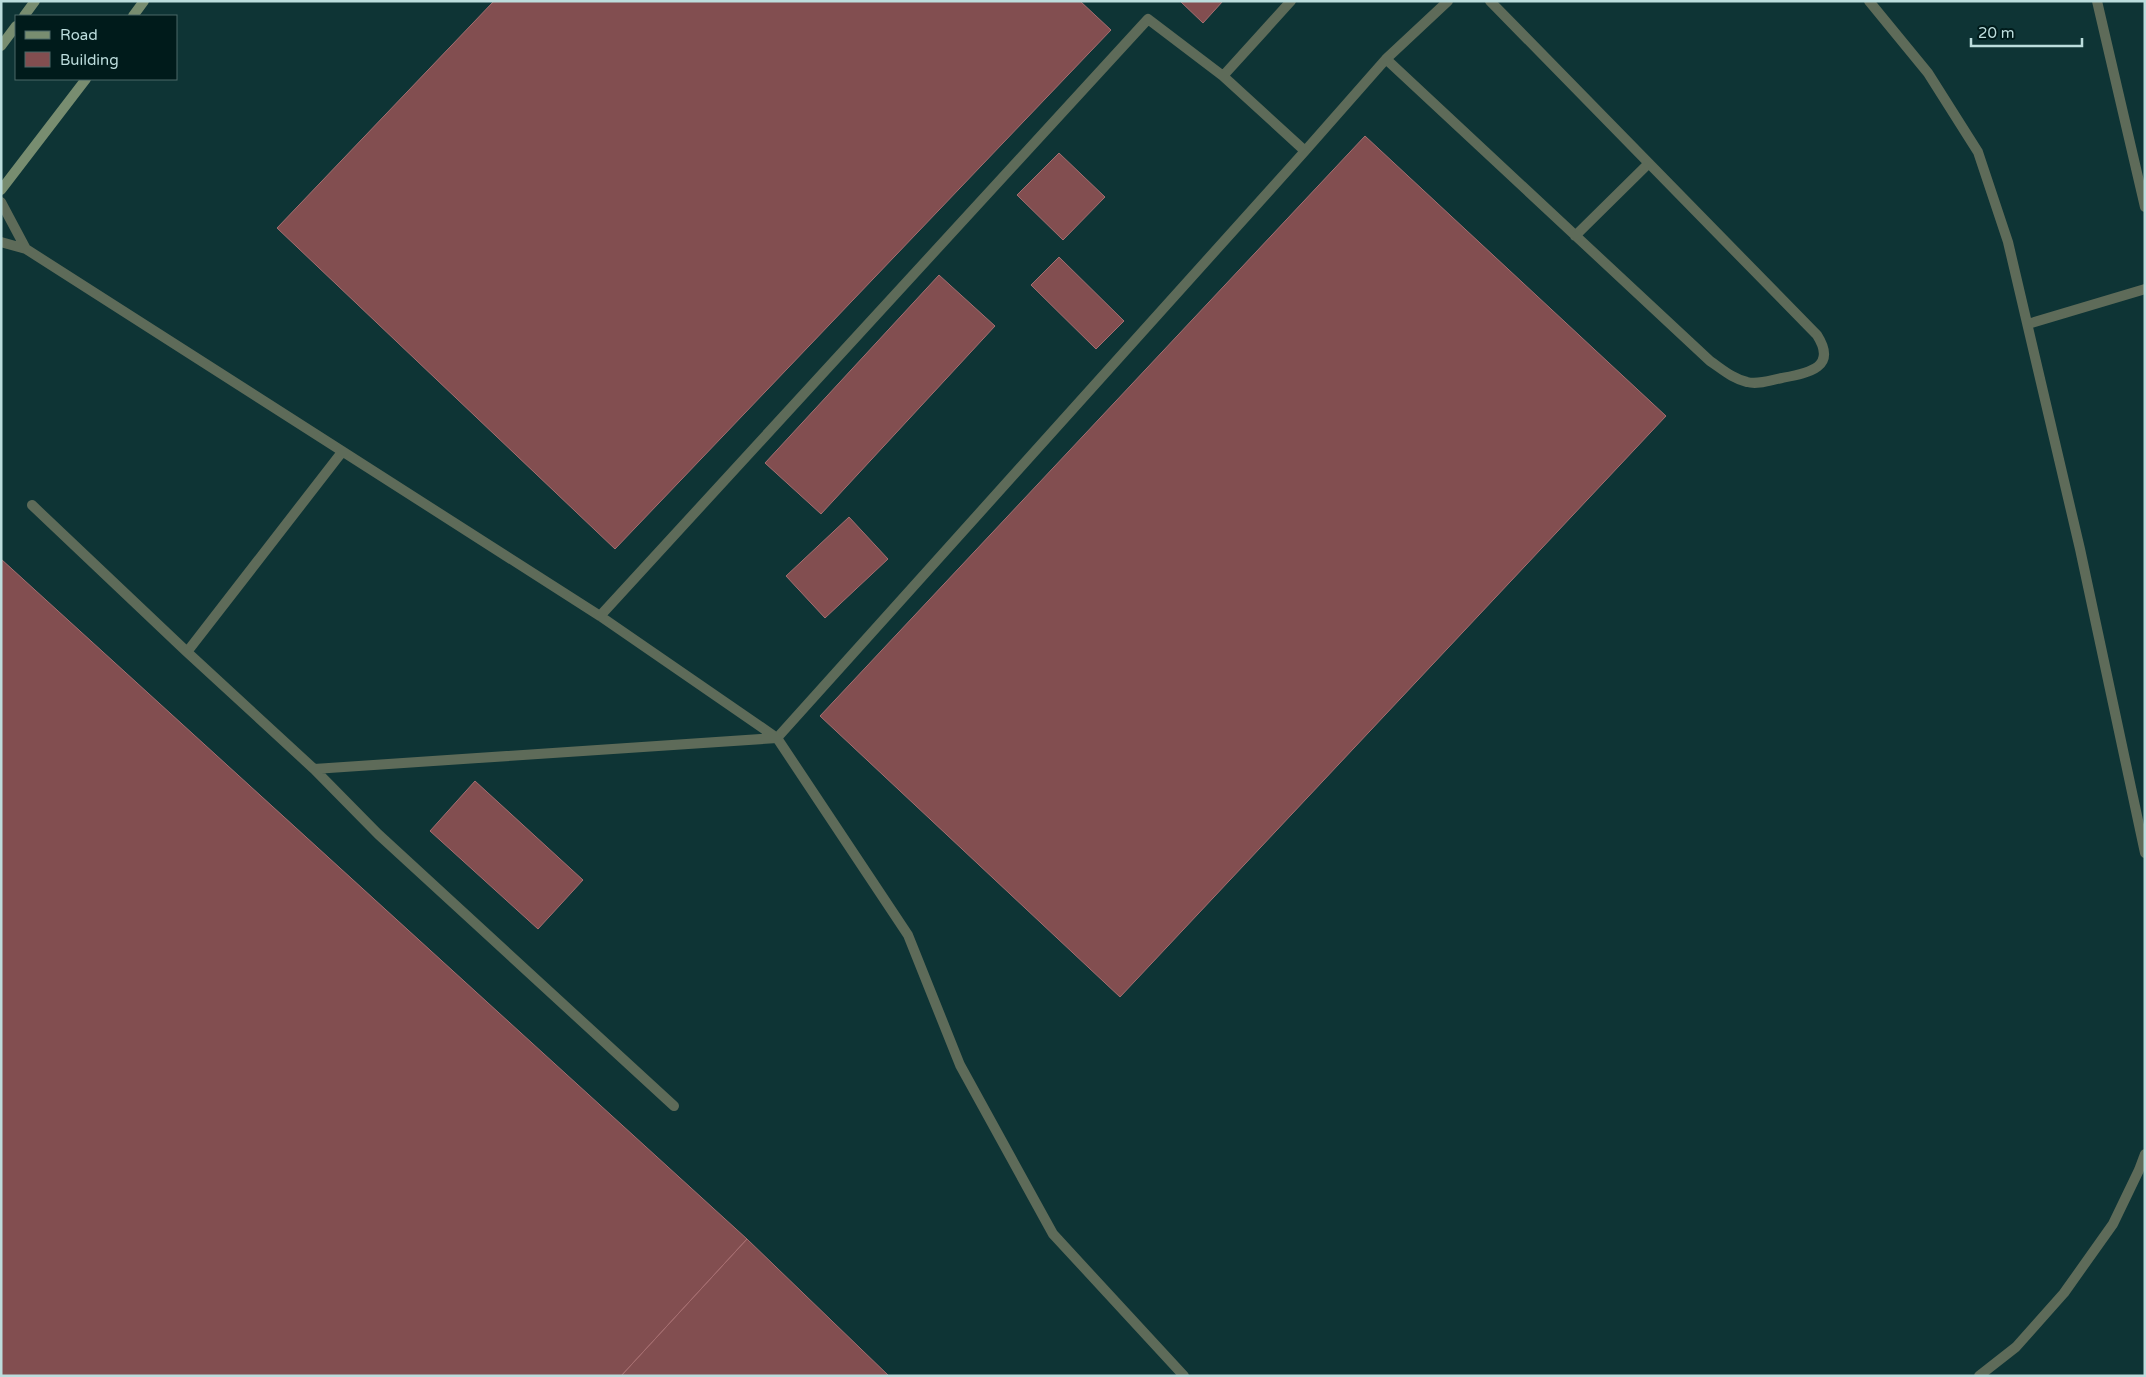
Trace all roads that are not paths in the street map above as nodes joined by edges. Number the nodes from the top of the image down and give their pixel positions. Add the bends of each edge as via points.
1 (35, 1) edge
2 (144, 1) edge
3 (1291, 1) edge
4 (1448, 1) edge
5 (1490, 1) edge
6 (1869, 1) edge
7 (2097, 1) edge
8 (25, 15) edge
9 (134, 15) edge
10 (15, 27) edge
11 (1, 46) edge
12 (1386, 58) junction
13 (1223, 76) junction
14 (85, 80) edge
15 (1305, 151) junction
16 (1648, 164) junction
17 (1, 190) edge
18 (1, 202) edge
19 (2145, 207) edge
20 (1575, 236) junction
21 (1, 242) edge
22 (26, 249) junction
23 (2145, 289) edge
24 (2028, 324) junction
25 (342, 452) junction
26 (32, 504) dead end
27 (600, 616) junction
28 (187, 652) junction
29 (777, 738) junction
30 (314, 769) junction
31 (2145, 853) edge
32 (674, 1106) dead end
33 (2145, 1154) edge
34 (1184, 1376) edge
35 (1978, 1376) edge

1 - 8 main road
2 - 9 main road
3 - 13 lane
4 - 12 lane
5 - 16 lane
6 - 24 lane via 1928,73 1978,152 2008,242
7 - 19 lane
10 - 11 main road
12 - 15 lane
12 - 20 lane
13 - 15 lane
13 - 27 lane via 1148,19
14 - 17 main road
15 - 29 lane
16 - 20 lane
16 - 20 lane via 1817,335 1824,347 1824,357 1817,368 1808,373 1764,382 1737,380 1710,361
18 - 22 lane
21 - 22 lane
22 - 25 lane
23 - 24 lane
24 - 31 lane
25 - 27 lane
25 - 28 lane
26 - 28 lane
27 - 29 lane
28 - 30 lane
29 - 30 lane
29 - 34 lane via 908,935 960,1066 1053,1234
30 - 32 lane via 378,834
33 - 35 lane via 2113,1224 2064,1293 2016,1347

